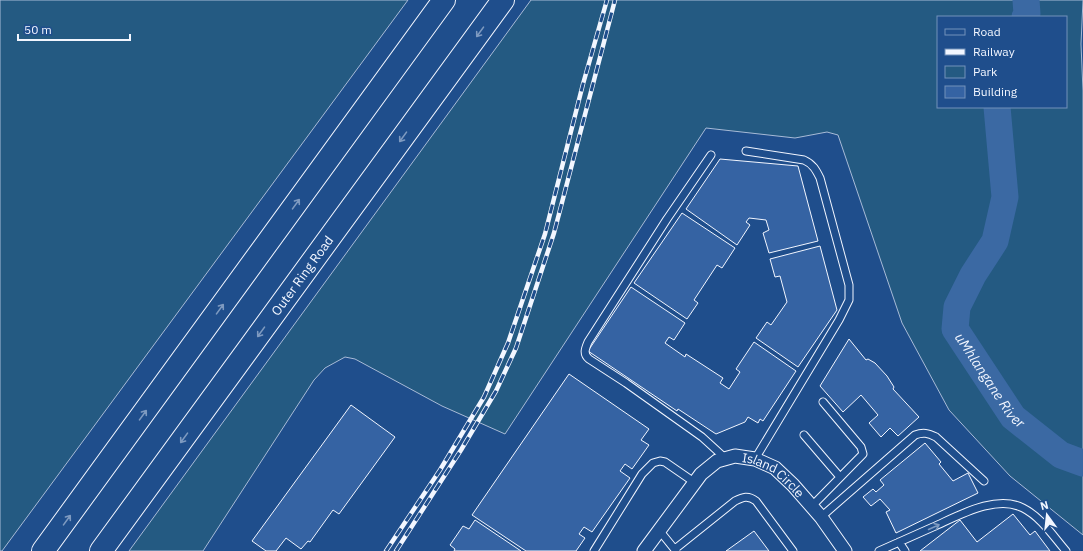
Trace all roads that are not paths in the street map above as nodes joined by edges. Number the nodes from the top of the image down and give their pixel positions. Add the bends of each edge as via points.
1 (444, 0) edge
2 (503, 0) edge
3 (746, 150) dead end
4 (711, 155) dead end
5 (823, 402) dead end
6 (804, 435) dead end
7 (725, 458) junction
8 (755, 459) junction
9 (840, 477) junction
10 (984, 481) dead end
11 (694, 482) junction
12 (812, 506) junction
13 (821, 517) junction
14 (659, 530) junction
15 (899, 542) junction
16 (675, 550) edge
17 (44, 551) edge
18 (101, 551) edge
19 (594, 551) edge
20 (644, 551) edge
21 (793, 551) edge
22 (845, 551) edge
23 (879, 551) edge
24 (905, 551) edge
25 (1066, 551) edge

17 -> 1 highway
2 -> 18 highway, Outer Ring Road
3 - 8 lane via 804,160 816,169 847,274 850,294 839,320
4 - 7 lane via 621,289 584,351 585,356 702,437
5 - 9 lane via 863,452
6 - 9 lane
7 - 8 street, Island Circle via 735,456
7 - 11 street, Island Circle via 711,464
8 - 12 street, Island Circle via 775,468
9 - 12 lane
10 - 13 lane via 936,437 929,433 920,433
11 - 14 street, Island Circle
11 - 19 lane via 665,462 653,464 642,474
12 - 13 street, Island Circle
13 - 22 street, Island Circle
14 - 16 lane
14 - 20 street, Island Circle
15 - 23 lane
15 - 24 lane
15 -> 25 lane via 970,510 1004,503 1022,507 1035,515
16 - 21 lane via 735,501 746,497 756,501

